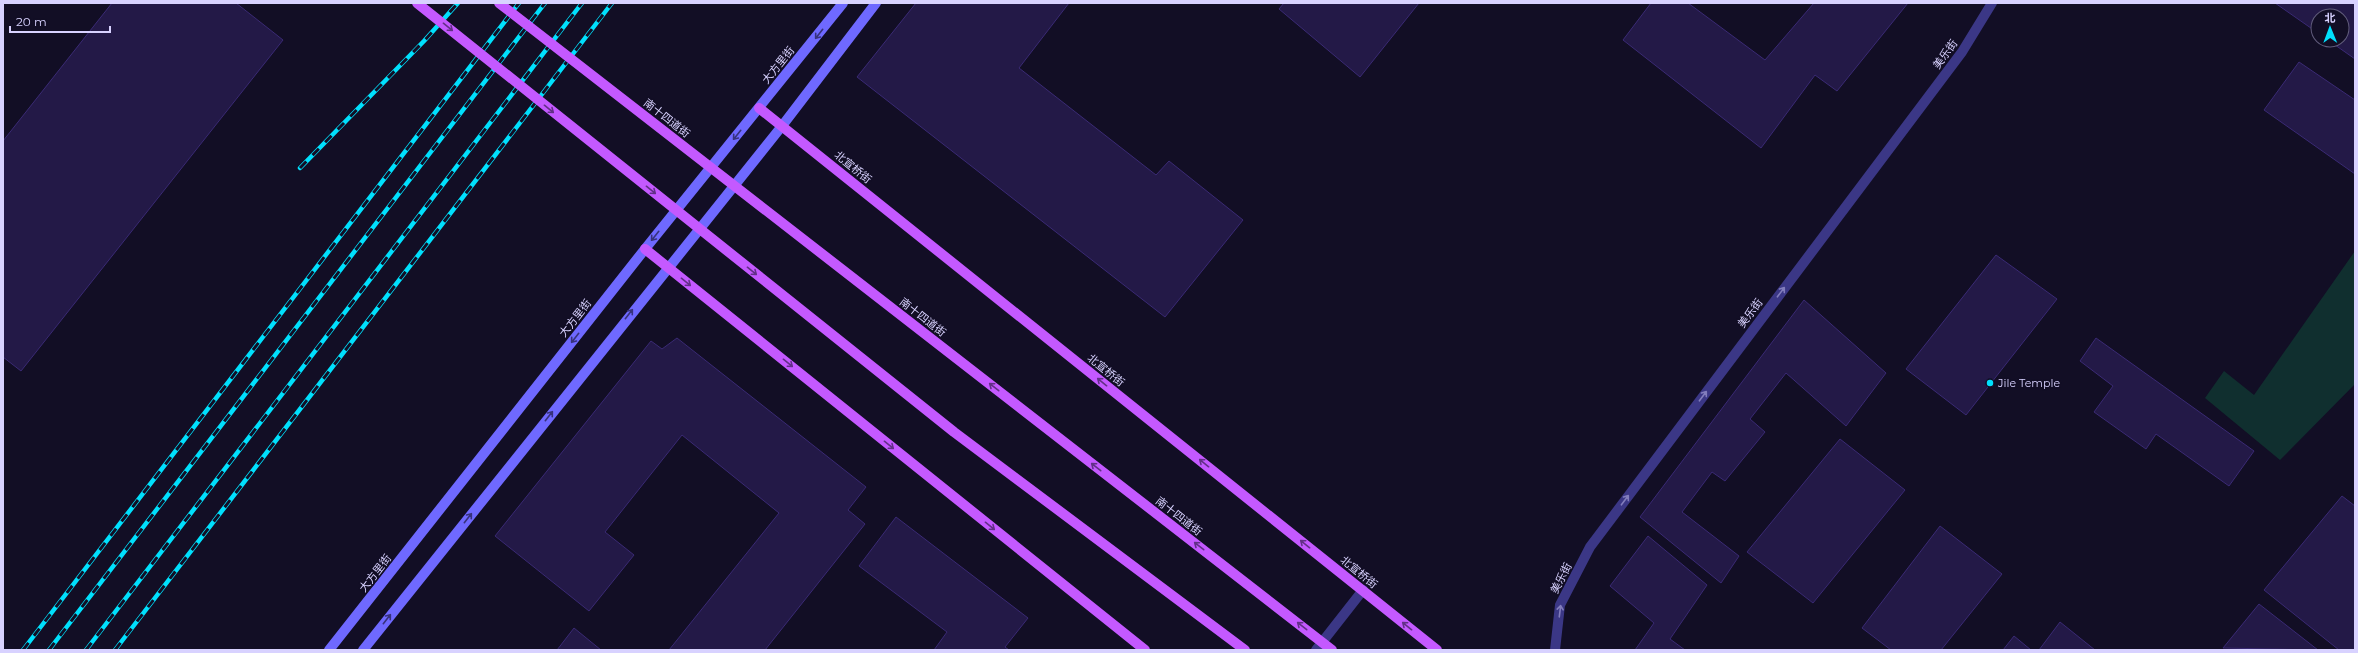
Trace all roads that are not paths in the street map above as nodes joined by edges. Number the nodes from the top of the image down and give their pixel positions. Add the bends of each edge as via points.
1 (417, 3) edge
2 (500, 3) edge
3 (843, 3) edge
4 (876, 3) edge
5 (1992, 3) edge
6 (759, 108) junction
7 (782, 126) junction
8 (645, 248) junction
9 (667, 266) junction
10 (1363, 590) junction
11 (329, 650) edge
12 (363, 650) edge
13 (1145, 650) edge
14 (1245, 650) edge
15 (1316, 650) edge
16 (1332, 650) edge
17 (1437, 650) edge
18 (1555, 650) edge

1 -> 14 main road, bridge via 954,432
16 -> 2 main road, 南十四道街, bridge
3 -> 6 main road, 大方里街
4 - 7 main road
18 -> 5 street, 美乐街 via 1560,605 1590,547 1962,52
6 - 7 main road, 北宣桥街
6 -> 8 main road, 大方里街
7 - 9 main road
10 -> 7 main road, 北宣桥街
8 - 9 main road
8 -> 11 main road, 大方里街
12 -> 9 main road
9 -> 13 main road
10 - 15 street
17 -> 10 main road, 北宣桥街

